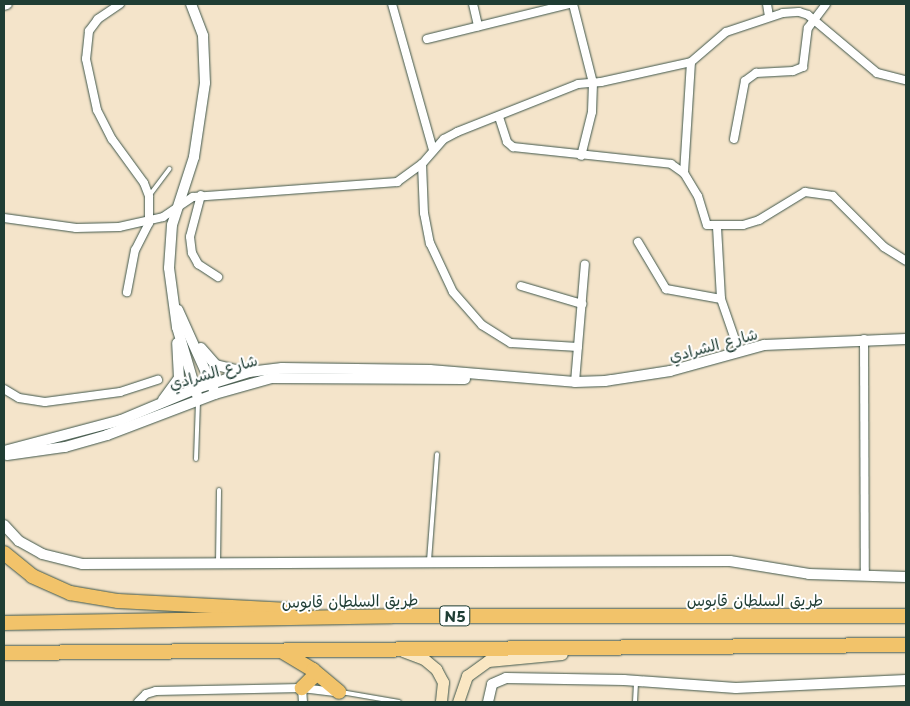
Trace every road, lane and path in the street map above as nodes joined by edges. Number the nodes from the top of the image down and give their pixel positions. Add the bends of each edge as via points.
1 (120, 4) edge
2 (190, 4) edge
3 (392, 4) edge
4 (473, 4) edge
5 (569, 4) edge
6 (573, 4) edge
7 (767, 4) edge
8 (826, 4) edge
9 (769, 16) junction
10 (814, 20) junction
11 (478, 26) junction
12 (427, 39) dead end
13 (690, 62) junction
14 (906, 80) edge
15 (593, 83) junction
16 (499, 117) junction
17 (734, 139) dead end
18 (433, 150) junction
19 (582, 156) junction
20 (422, 164) junction
21 (169, 169) dead end
22 (684, 173) junction
23 (149, 196) junction
24 (201, 196) junction
25 (176, 210) junction
26 (4, 218) edge
27 (149, 223) junction
28 (717, 228) junction
29 (638, 242) dead end
30 (906, 261) edge
31 (585, 264) dead end
32 (218, 277) dead end
33 (521, 286) dead end
34 (127, 292) dead end
35 (721, 299) junction
36 (582, 304) junction
37 (181, 326) junction
38 (906, 338) edge
39 (864, 339) junction
40 (578, 347) junction
41 (739, 351) junction
42 (249, 372) junction
43 (528, 378) junction
44 (158, 380) dead end
45 (575, 382) junction
46 (4, 389) edge
47 (214, 389) junction
48 (195, 390) junction
49 (198, 400) junction
50 (160, 402) junction
51 (4, 451) edge
52 (437, 454) dead end
53 (4, 456) edge
54 (196, 459) dead end
55 (219, 490) dead end
56 (4, 524) edge
57 (4, 553) edge
58 (218, 563) junction
59 (429, 563) junction
60 (865, 576) junction
61 (906, 577) edge
62 (392, 616) junction
63 (906, 616) edge
64 (4, 623) edge
65 (906, 645) edge
66 (648, 647) junction
67 (399, 649) junction
68 (280, 650) junction
69 (7, 653) edge
70 (313, 670) junction
71 (906, 680) edge
72 (636, 681) junction
73 (339, 692) junction
74 (302, 695) edge
75 (366, 695) junction
76 (138, 702) edge
77 (367, 702) edge
78 (399, 702) edge
79 (441, 702) edge
80 (458, 702) edge
81 (488, 702) edge
82 (635, 702) edge

1 - 23 street via 98,19 89,31 86,59 97,110
2 - 25 street via 203,36 205,83 194,157
3 - 18 street
4 - 11 street
5 - 11 street
6 - 15 street
7 - 9 street
8 - 10 street
9 - 10 street via 799,12
9 - 13 street via 726,32
10 - 14 street via 877,73
10 - 17 street via 806,34 803,67 794,71 756,73 745,82
11 - 12 street
13 - 15 street
13 - 22 street
15 - 16 street via 578,84
15 - 19 street via 592,112
16 - 18 street via 457,132
16 - 19 street via 506,142 513,147
18 - 20 street
19 - 22 street via 663,161
20 - 24 street via 409,177 388,184
20 - 40 street via 424,213 430,243 453,292 482,325 511,343
21 - 23 lane
22 - 28 street via 698,196 707,225
23 - 27 street
24 - 25 street via 193,196
24 - 32 street via 190,237 192,253 198,264
25 - 27 street
25 - 37 street via 169,268
26 - 27 street via 76,228
27 - 34 street via 135,250
28 - 30 street via 759,220 795,196 817,192 833,196 884,247
28 - 35 street
29 - 35 street via 666,290
31 - 36 street
33 - 36 street
35 - 41 street
36 - 40 street
37 - 42 street via 210,361 224,369
37 - 47 street
37 - 48 street
37 - 50 street via 179,378 173,390
38 - 39 street, شارع الشرادي
39 - 41 street, شارع الشرادي via 764,345
39 - 60 street
40 - 45 street
41 - 45 street, شارع الشرادي via 656,375
42 - 43 street, شارع الشرادي via 282,368 430,370
42 - 47 street, شارع الشرادي
43 - 45 street, شارع الشرادي
43 - 47 street, شارع الشرادي via 281,376
44 - 46 street via 120,392 45,402 19,398
47 - 48 street, شارع الشرادي
47 - 49 street, شارع الشرادي
48 - 49 street
48 - 50 street, شارع الشرادي
49 - 53 street, شارع الشرادي via 84,442
49 - 54 lane
50 - 51 street, شارع الشرادي via 121,420
52 - 59 lane
55 - 58 lane
56 - 58 street via 20,541 65,562
57 - 62 highway via 32,576 70,593 118,601
58 - 59 street
59 - 60 street via 730,561 809,574
60 - 61 street
62 - 63 highway, طريق السلطان قابوس / N5
62 - 64 highway, طريق السلطان قابوس / N5
65 - 66 highway, N5
66 - 67 highway, N5
66 - 80 main road via 488,661 467,676
67 - 68 highway, N5
67 - 79 main road via 424,659 436,669 443,682
68 - 69 highway, N5
68 - 70 highway
70 - 73 highway
70 - 74 highway
71 - 72 street via 736,688
72 - 81 street via 506,678 492,684
72 - 82 lane
73 - 74 street
73 - 75 lane
74 - 76 street via 156,691 146,694
75 - 77 lane
75 - 78 lane

